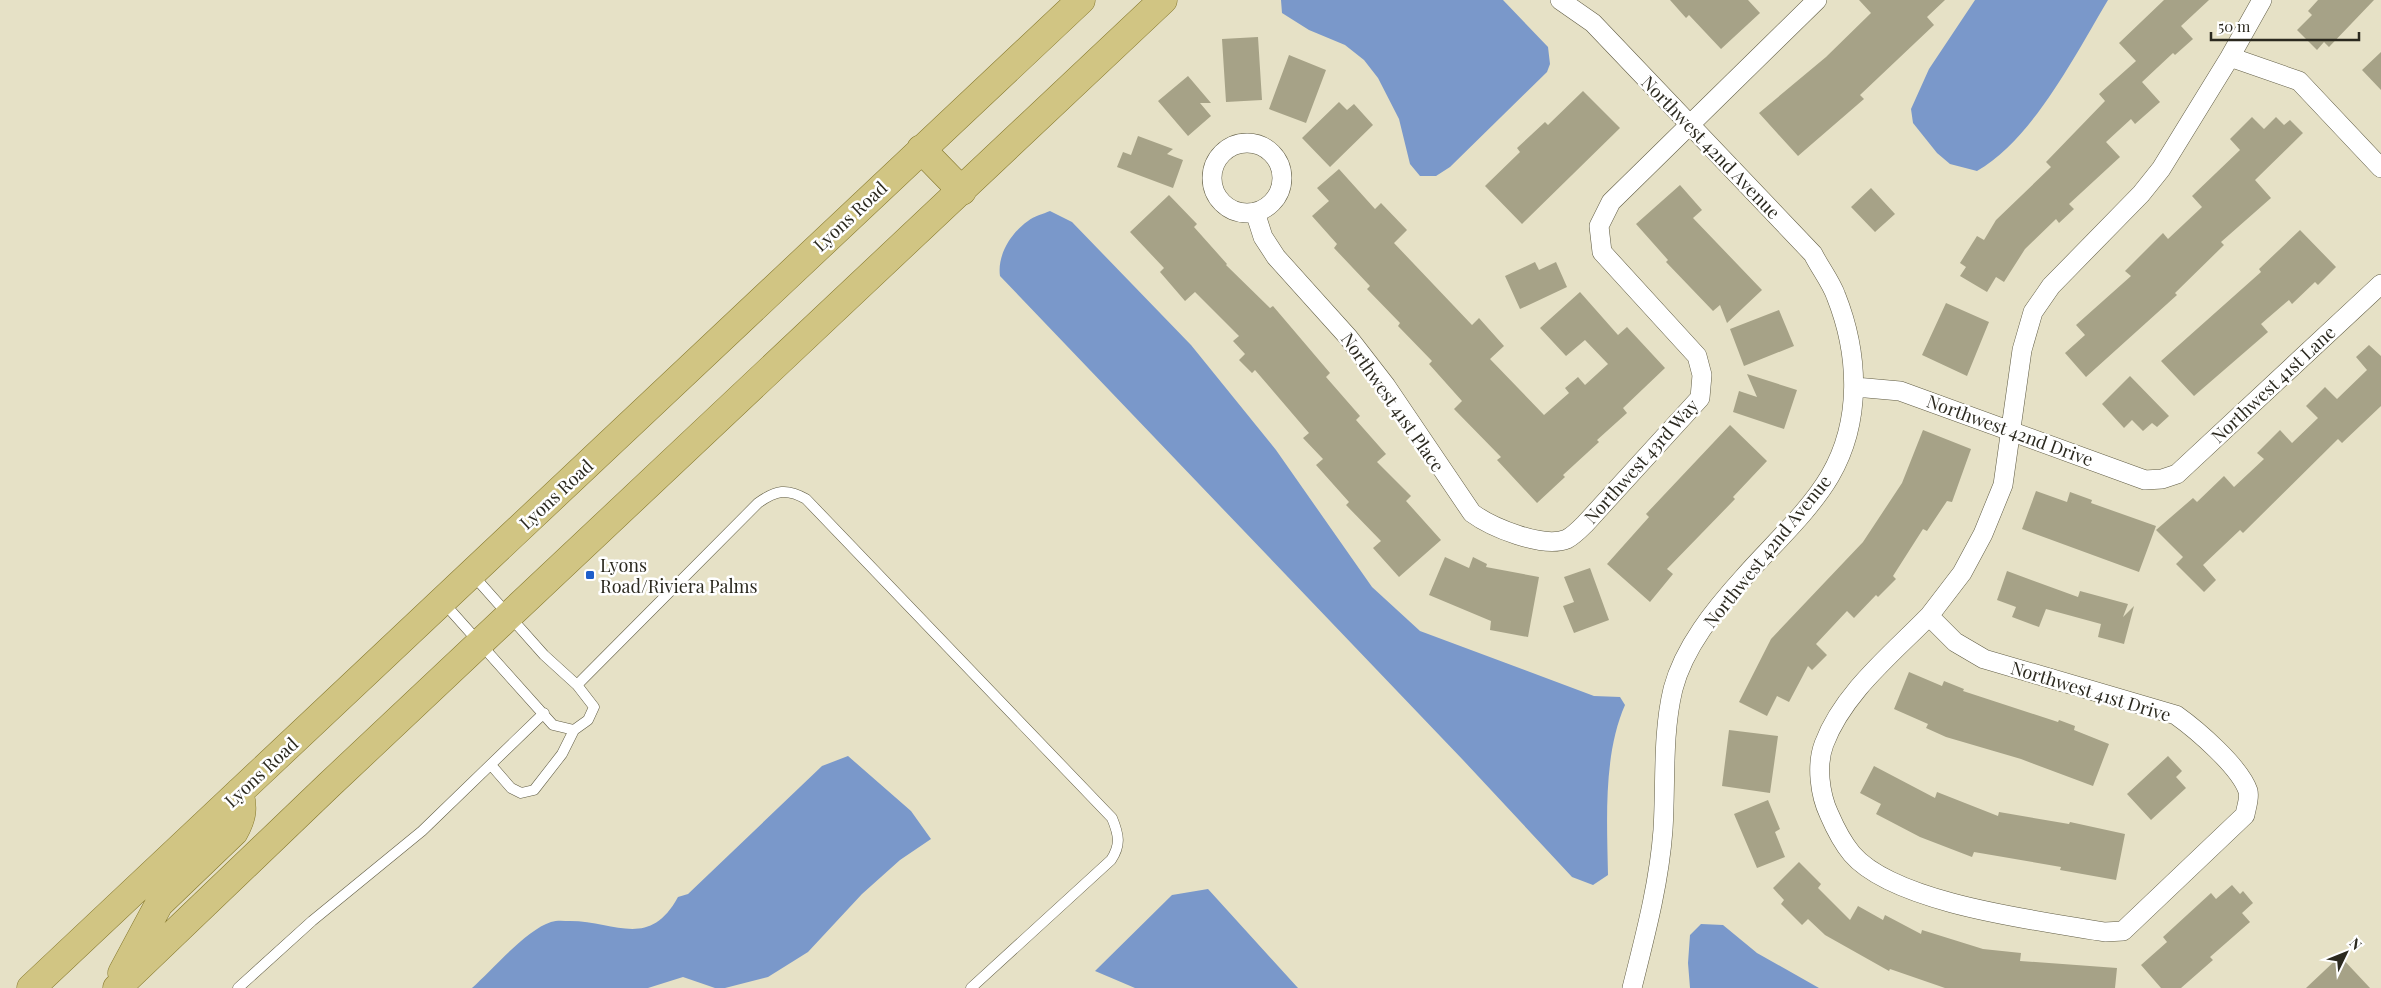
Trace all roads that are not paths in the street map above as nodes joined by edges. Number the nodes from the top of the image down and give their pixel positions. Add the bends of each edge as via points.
1 (1081, 0) edge
2 (1163, 0) edge
3 (1560, 0) edge
4 (1580, 0) edge
5 (2262, 0) edge
6 (1808, 3) edge
7 (1594, 23) junction
8 (2230, 56) junction
9 (1691, 126) junction
10 (922, 149) junction
11 (2381, 168) edge
12 (962, 191) junction
13 (1255, 212) dead end
14 (2381, 284) edge
15 (1855, 387) junction
16 (2012, 431) junction
17 (2162, 479) joint
18 (1567, 539) joint
19 (472, 574) junction
20 (442, 601) junction
21 (508, 616) junction
22 (1929, 616) junction
23 (481, 643) junction
24 (577, 685) junction
25 (544, 713) junction
26 (574, 730) junction
27 (491, 765) junction
28 (239, 792) junction
29 (31, 988) edge
30 (116, 988) edge
31 (238, 988) edge
32 (971, 988) edge
33 (1632, 988) edge

1 - 10 main road, Lyons Road
2 - 12 main road
3 - 7 street, Northwest 42nd Avenue
4 - 7 street, Northwest 42nd Avenue
5 - 8 street
6 - 9 street
7 - 9 street, Northwest 42nd Avenue
8 - 11 street via 2299,81
8 - 16 street via 2161,169 2142,194 2052,286 2032,312 2022,350
9 - 15 street, Northwest 42nd Avenue via 1813,254 1836,295 1849,339
9 - 18 street, Northwest 43rd Way via 1611,202 1599,226 1602,252 1697,356 1702,375 1700,398 1585,524
10 - 12 main road
10 - 19 main road, Lyons Road
12 - 21 main road
13 - 18 street, Northwest 41st Place via 1263,237 1276,257 1348,337 1386,386 1472,514 1489,525 1542,541
14 - 17 street, Northwest 41st Lane via 2177,474
15 - 16 street, Northwest 42nd Drive via 1900,391
15 - 33 street, Northwest 42nd Avenue via 1848,430 1830,476 1720,604 1690,649 1674,688 1665,744 1662,831 1652,910
16 - 17 street, Northwest 42nd Drive via 2145,480
16 - 22 street via 2002,486 1983,534 1962,573
19 - 20 main road, Lyons Road
19 - 21 lane
20 - 23 lane
20 - 28 main road, Lyons Road
21 - 23 main road
21 - 24 lane
22 - 22 street, Northwest 41st Drive via 1955,642 1984,659 2176,715 2193,727 2241,775 2249,794 2245,814 2123,931 2105,932 1993,913 1942,900 1870,869 1852,854 1841,838 1823,800 1820,770 1823,745 1855,692
23 - 25 lane
23 - 30 main road
24 - 26 lane via 594,707 588,720
24 - 32 lane via 758,503 771,494 784,491 806,499 1112,818 1119,835 1117,850 1110,860
25 - 26 lane via 553,725
25 - 27 lane
26 - 27 lane via 562,754 534,790 521,793 511,788
27 - 31 lane via 422,831 312,921
28 - 29 main road, Lyons Road
28 - 30 main road via 243,804 241,820 234,832 159,904

